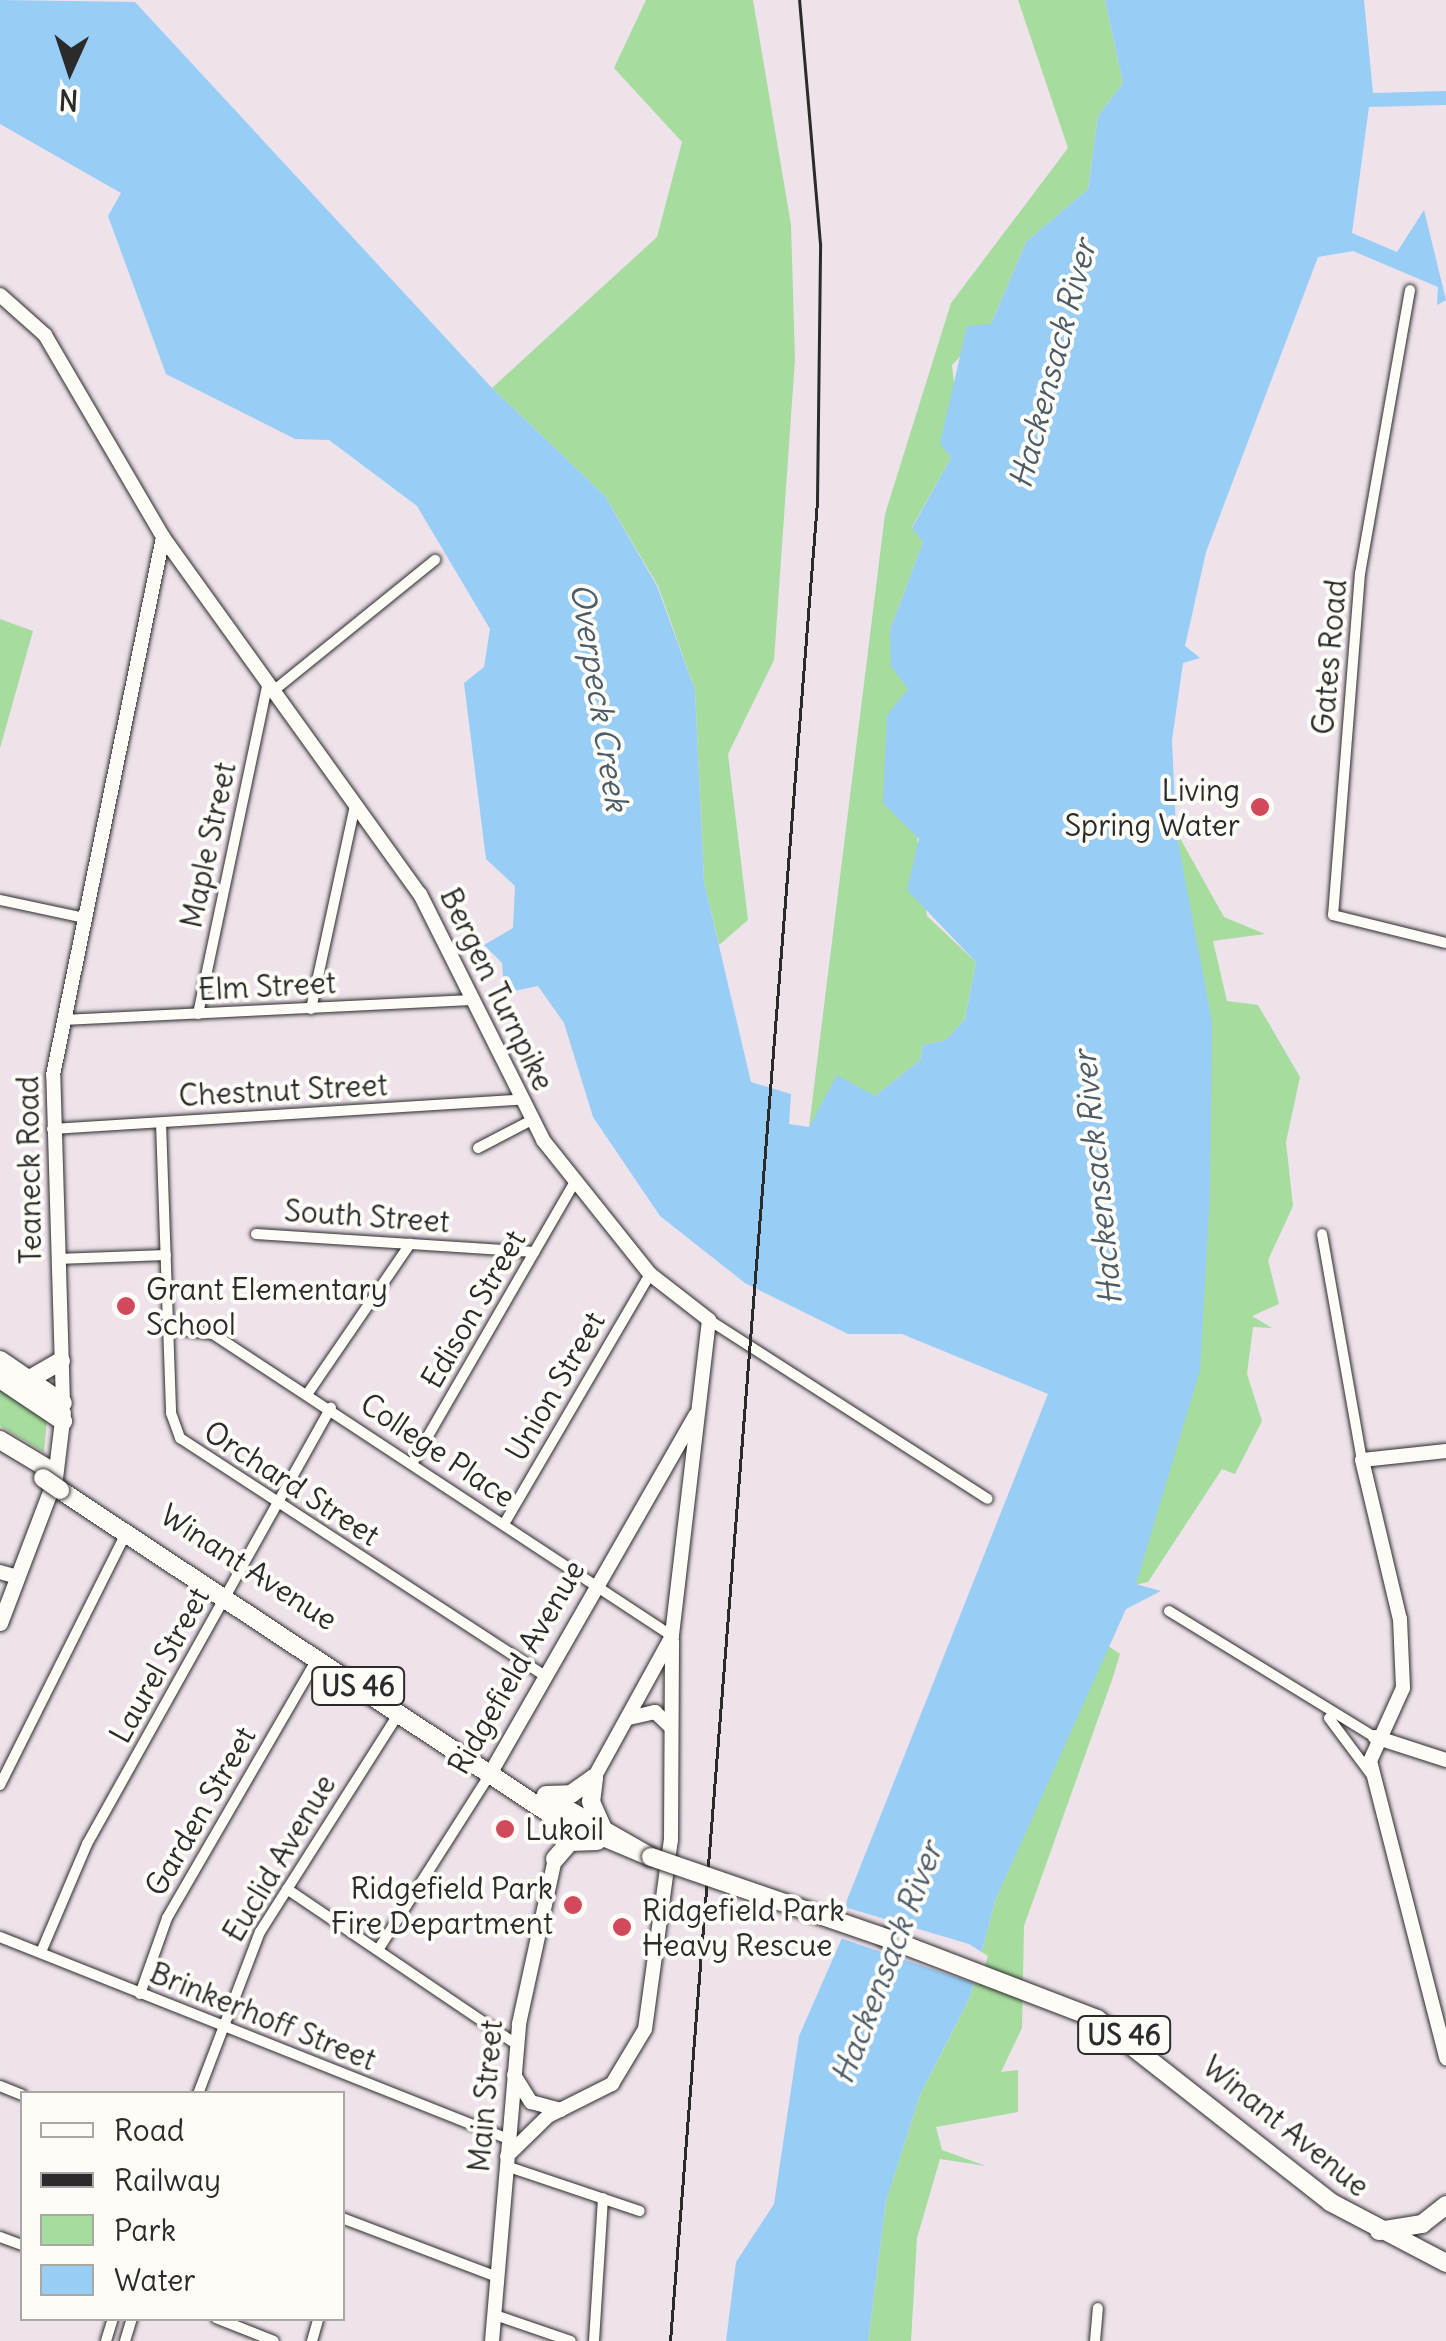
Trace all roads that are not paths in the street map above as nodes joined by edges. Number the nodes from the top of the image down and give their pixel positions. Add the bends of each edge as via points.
1 (1410, 290) dead end
2 (0, 294) edge
3 (163, 536) junction
4 (435, 560) dead end
5 (270, 689) junction
6 (354, 805) junction
7 (0, 900) edge
8 (85, 918) junction
9 (1446, 943) edge
10 (472, 1000) junction
11 (311, 1010) junction
12 (198, 1014) junction
13 (64, 1020) junction
14 (518, 1100) junction
15 (532, 1120) junction
16 (162, 1122) junction
17 (51, 1129) junction
18 (478, 1148) dead end
19 (575, 1181) junction
20 (256, 1234) dead end
21 (1322, 1234) dead end
22 (410, 1244) junction
23 (534, 1252) junction
24 (166, 1255) junction
25 (57, 1259) junction
26 (650, 1274) junction
27 (709, 1320) junction
28 (168, 1328) junction
29 (0, 1360) edge
30 (62, 1360) junction
31 (0, 1378) edge
32 (28, 1380) junction
33 (308, 1393) junction
34 (331, 1408) junction
35 (699, 1410) junction
36 (63, 1412) junction
37 (0, 1440) edge
38 (1446, 1450) edge
39 (0, 1453) edge
40 (1362, 1460) junction
41 (413, 1462) junction
42 (695, 1463) junction
43 (668, 1464) junction
44 (44, 1473) junction
45 (988, 1499) dead end
46 (278, 1505) junction
47 (504, 1524) junction
48 (124, 1525) junction
49 (0, 1572) edge
50 (17, 1577) junction
51 (594, 1585) junction
52 (228, 1593) junction
53 (1169, 1612) dead end
54 (0, 1622) edge
55 (672, 1636) junction
56 (317, 1660) junction
57 (543, 1676) junction
58 (1318, 1708) junction
59 (399, 1714) junction
60 (629, 1718) junction
61 (670, 1726) junction
62 (1375, 1737) junction
63 (1446, 1760) edge
64 (493, 1769) junction
65 (594, 1778) junction
66 (1375, 1782) junction
67 (0, 1785) edge
68 (542, 1802) junction
69 (602, 1836) junction
70 (556, 1859) junction
71 (287, 1889) junction
72 (0, 1937) edge
73 (378, 1950) junction
74 (40, 1952) junction
75 (140, 1994) junction
76 (218, 2027) junction
77 (516, 2044) junction
78 (1446, 2056) edge
79 (514, 2074) junction
80 (199, 2091) edge
81 (561, 2110) junction
82 (508, 2139) junction
83 (506, 2161) junction
84 (602, 2198) junction
85 (1446, 2206) edge
86 (640, 2211) dead end
87 (345, 2219) edge
88 (1378, 2231) junction
89 (1446, 2263) edge
90 (497, 2277) junction
91 (1098, 2308) dead end
92 (495, 2315) junction
93 (224, 2321) edge
94 (274, 2341) edge
95 (492, 2341) edge
96 (571, 2341) edge
97 (594, 2341) edge
98 (1095, 2341) edge

1 - 9 street, Gates Road via 1360,573 1333,915
2 - 3 street, Bergen Turnpike via 45,335
3 - 5 street, Bergen Turnpike
3 - 8 street, Teaneck Road
4 - 5 street
5 - 6 street, Bergen Turnpike
5 - 12 street, Maple Street
6 - 10 street, Bergen Turnpike via 436,918
6 - 11 street
7 - 8 street
8 - 13 street, Teaneck Road
10 - 11 street, Elm Street
10 - 14 street, Bergen Turnpike
11 - 12 street, Elm Street
12 - 13 street, Elm Street
13 - 17 street, Teaneck Road
14 - 15 street, Bergen Turnpike
14 - 16 street, Chestnut Street
15 - 18 street
15 - 19 street, Bergen Turnpike
16 - 17 street, Chestnut Street
16 - 24 street, Orchard Street
17 - 25 street, Teaneck Road
19 - 23 street, Edison Street
19 - 26 street, Bergen Turnpike
20 - 22 street, South Street
21 - 40 street
22 - 23 street, South Street
22 - 33 street
23 - 41 street, Edison Street
24 - 25 street
24 - 28 street, Orchard Street
25 - 30 street, Teaneck Road
26 - 27 street, Bergen Turnpike
26 - 47 street, Union Street
27 - 35 street
27 - 45 street, Bergen Turnpike
28 - 33 street, College Place via 213,1334
28 - 46 street, Orchard Street via 180,1438
29 - 32 highway
30 - 32 highway
30 - 36 street, Teaneck Road
31 - 36 highway
32 - 36 highway
33 - 34 street, College Place
34 - 41 street, College Place
34 - 46 street, Laurel Street
35 - 42 street
35 - 43 street, Ridgefield Avenue
36 - 50 main road, Teaneck Road via 55,1478
37 - 44 highway, US 46
38 - 40 street
39 - 44 highway, US 46
40 - 62 street via 1400,1619 1403,1688
41 - 47 street, College Place
42 - 43 street
42 - 55 street
43 - 51 street, Ridgefield Avenue
44 - 48 highway, US 46
46 - 52 street, Laurel Street
46 - 57 street, Orchard Street
47 - 51 street, College Place
48 - 52 highway, Winant Avenue / US 46
48 - 67 street
49 - 50 street
50 - 54 main road, Teaneck Road
51 - 55 street, College Place
51 - 57 street, Ridgefield Avenue
52 - 56 highway, Winant Avenue / US 46
52 - 64 highway, Winant Avenue / US 46
52 - 74 street, Laurel Street via 82,1853
53 - 58 street
55 - 60 street
55 - 61 street
56 - 59 highway, Winant Avenue / US 46
56 - 75 street, Garden Street via 167,1918
57 - 64 street, Ridgefield Avenue
58 - 62 street
58 - 66 street
59 - 64 highway, Winant Avenue / US 46
59 - 71 street, Euclid Avenue
60 - 61 street via 655,1712
60 - 65 street
61 - 81 street via 668,1881 645,2029 612,2084
62 - 63 street
62 - 66 street
64 - 68 highway, Winant Avenue / US 46
64 - 73 street, Ridgefield Avenue
65 - 68 highway
65 - 69 highway via 591,1802
66 - 78 street
68 - 69 highway, Winant Avenue / US 46
68 - 70 highway
69 - 70 highway via 573,1841
69 - 88 highway, Winant Avenue / US 46, bridge via 1066,2003 1157,2058
70 - 77 street, Main Street
71 - 73 street
71 - 76 street, Euclid Avenue
72 - 74 street, Brinkerhoff Street
73 - 77 street
74 - 75 street, Brinkerhoff Street
75 - 76 street, Brinkerhoff Street
76 - 80 street, Euclid Avenue
76 - 82 street, Brinkerhoff Street
77 - 79 street, Main Street
79 - 81 street via 531,2102
79 - 82 street, Main Street
81 - 83 street
82 - 83 street, Main Street
83 - 84 street
83 - 90 street, Main Street
84 - 86 street
84 - 97 street
85 - 88 highway via 1418,2225
87 - 90 street
88 - 89 highway, Winant Avenue / US 46
90 - 92 street, Main Street
91 - 98 street
92 - 95 street, Main Street
92 - 96 street
93 - 94 street

